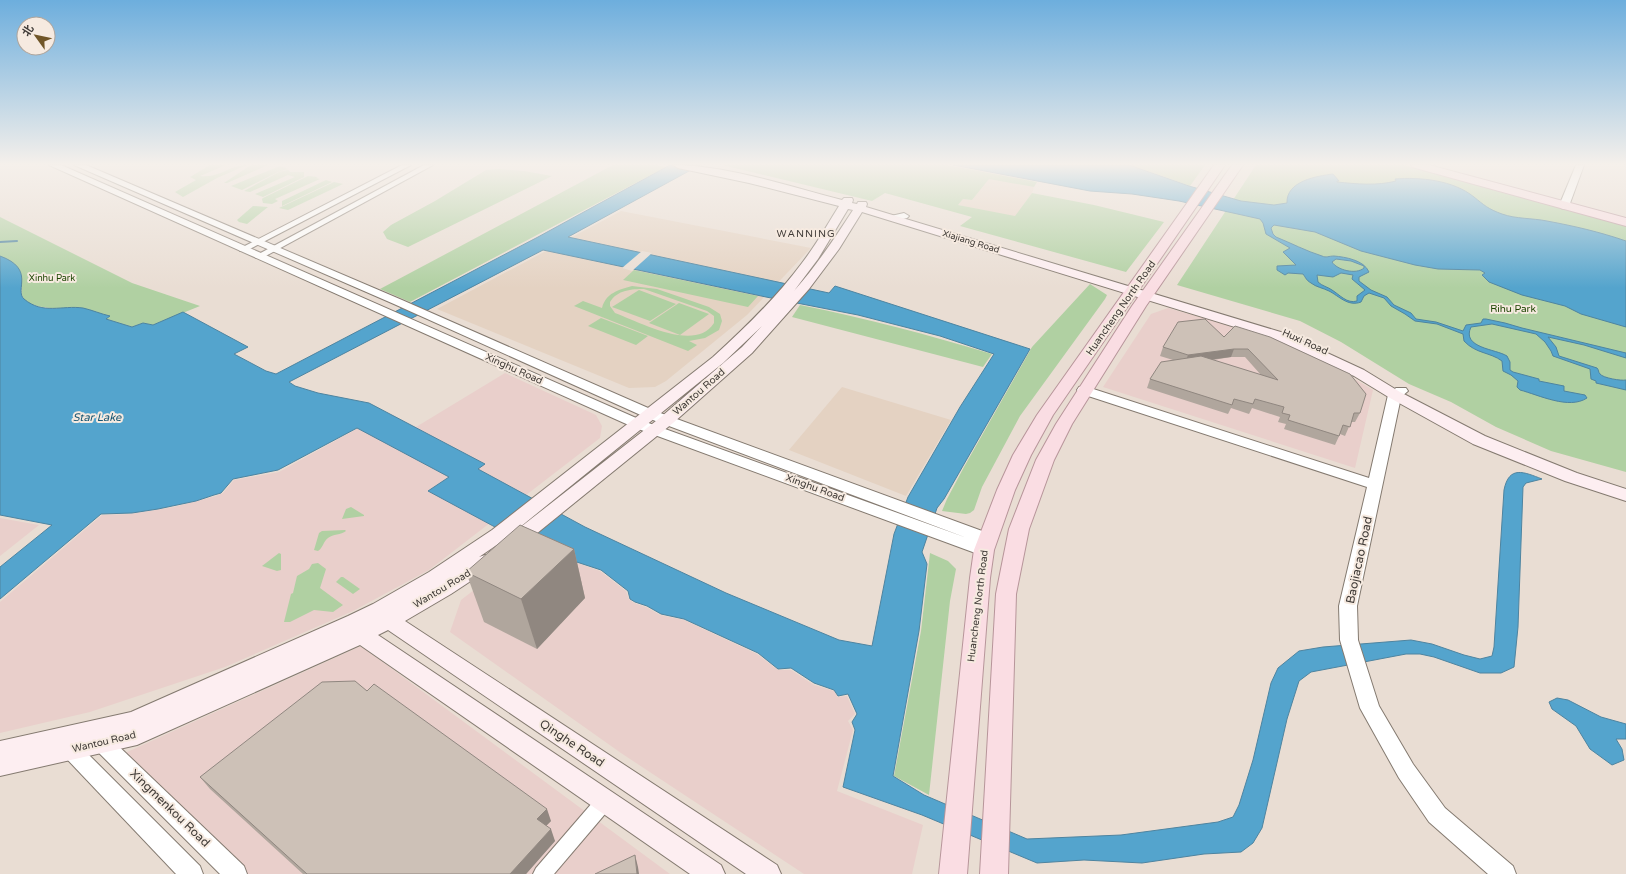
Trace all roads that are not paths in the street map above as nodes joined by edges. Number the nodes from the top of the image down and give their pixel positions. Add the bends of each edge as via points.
1 (145, 206) edge
2 (173, 206) edge
3 (328, 206) edge
4 (353, 206) edge
5 (844, 206) edge
6 (861, 206) joint
7 (1198, 206) edge
8 (1202, 206) edge
9 (1570, 206) edge
10 (1572, 206) edge
11 (1197, 210) junction
12 (1626, 218) edge
13 (1626, 222) edge
14 (257, 242) junction
15 (273, 248) junction
16 (243, 249) junction
17 (259, 256) junction
18 (292, 257) junction
19 (276, 264) junction
20 (799, 285) junction
21 (1141, 292) junction
22 (784, 303) junction
23 (1084, 390) junction
24 (1398, 393) junction
25 (650, 414) junction
26 (667, 420) junction
27 (638, 424) junction
28 (654, 430) junction
29 (1376, 484) junction
30 (1626, 495) edge
31 (551, 503) junction
32 (986, 545) junction
33 (384, 614) junction
34 (358, 629) junction
35 (102, 743) junction
36 (71, 750) junction
37 (0, 751) edge
38 (0, 766) edge
39 (605, 801) junction
40 (192, 874) edge
41 (236, 874) edge
42 (542, 874) edge
43 (712, 874) edge
44 (768, 874) edge
45 (952, 874) edge
46 (994, 874) edge
47 (1505, 874) edge

1 - 16 street, Xinghu Road
2 - 14 street, Xinghu Road
3 - 14 street
4 - 15 street
5 - 20 main road, Wantou Road
6 - 20 main road, Wantou Road via 833,249
6 - 21 main road, Xiajiang Road
7 - 11 main road, Huancheng North Road
8 - 11 main road, Huancheng North Road
9 - 13 main road
10 - 12 main road
11 - 21 main road, Huancheng North Road
14 - 15 street, Xinghu Road
14 - 16 street
15 - 17 street
15 - 18 street, Xinghu Road
16 - 17 street, Xinghu Road
17 - 19 street, Xinghu Road
18 - 19 street
18 - 25 street, Xinghu Road
19 - 27 street, Xinghu Road
20 - 22 main road, Wantou Road
21 - 23 main road, Huancheng North Road
21 - 24 main road, Huxi Road via 1279,336
21 - 32 main road, Huancheng North Road via 1045,415 1006,490
22 - 25 main road, Wantou Road
22 - 26 main road, Wantou Road via 747,350
23 - 29 street
23 - 46 main road, Huancheng North Road via 1045,460 1019,529 1006,594
24 - 29 street, Baojiacao Road
24 - 30 main road, Huxi Road via 1479,440 1571,477
25 - 26 street, Xinghu Road
25 - 27 main road, Wantou Road
26 - 28 main road, Wantou Road
26 - 32 street, Xinghu Road
27 - 28 street, Xinghu Road
27 - 31 main road, Wantou Road
28 - 31 main road, Wantou Road
28 - 32 street, Xinghu Road
29 - 47 street, Baojiacao Road via 1348,606 1349,640 1370,708 1406,771 1437,815
31 - 33 main road, Wantou Road via 455,582
32 - 45 main road, Huancheng North Road via 980,578
33 - 34 main road, Wantou Road
33 - 44 main road, Qinghe Road
34 - 35 main road, Wantou Road via 137,735
34 - 37 main road, Wantou Road via 134,721
34 - 39 main road
35 - 36 main road, Wantou Road
35 - 41 street, Xingmenkou Road
36 - 38 main road, Wantou Road
36 - 40 street
39 - 42 street
39 - 43 main road

